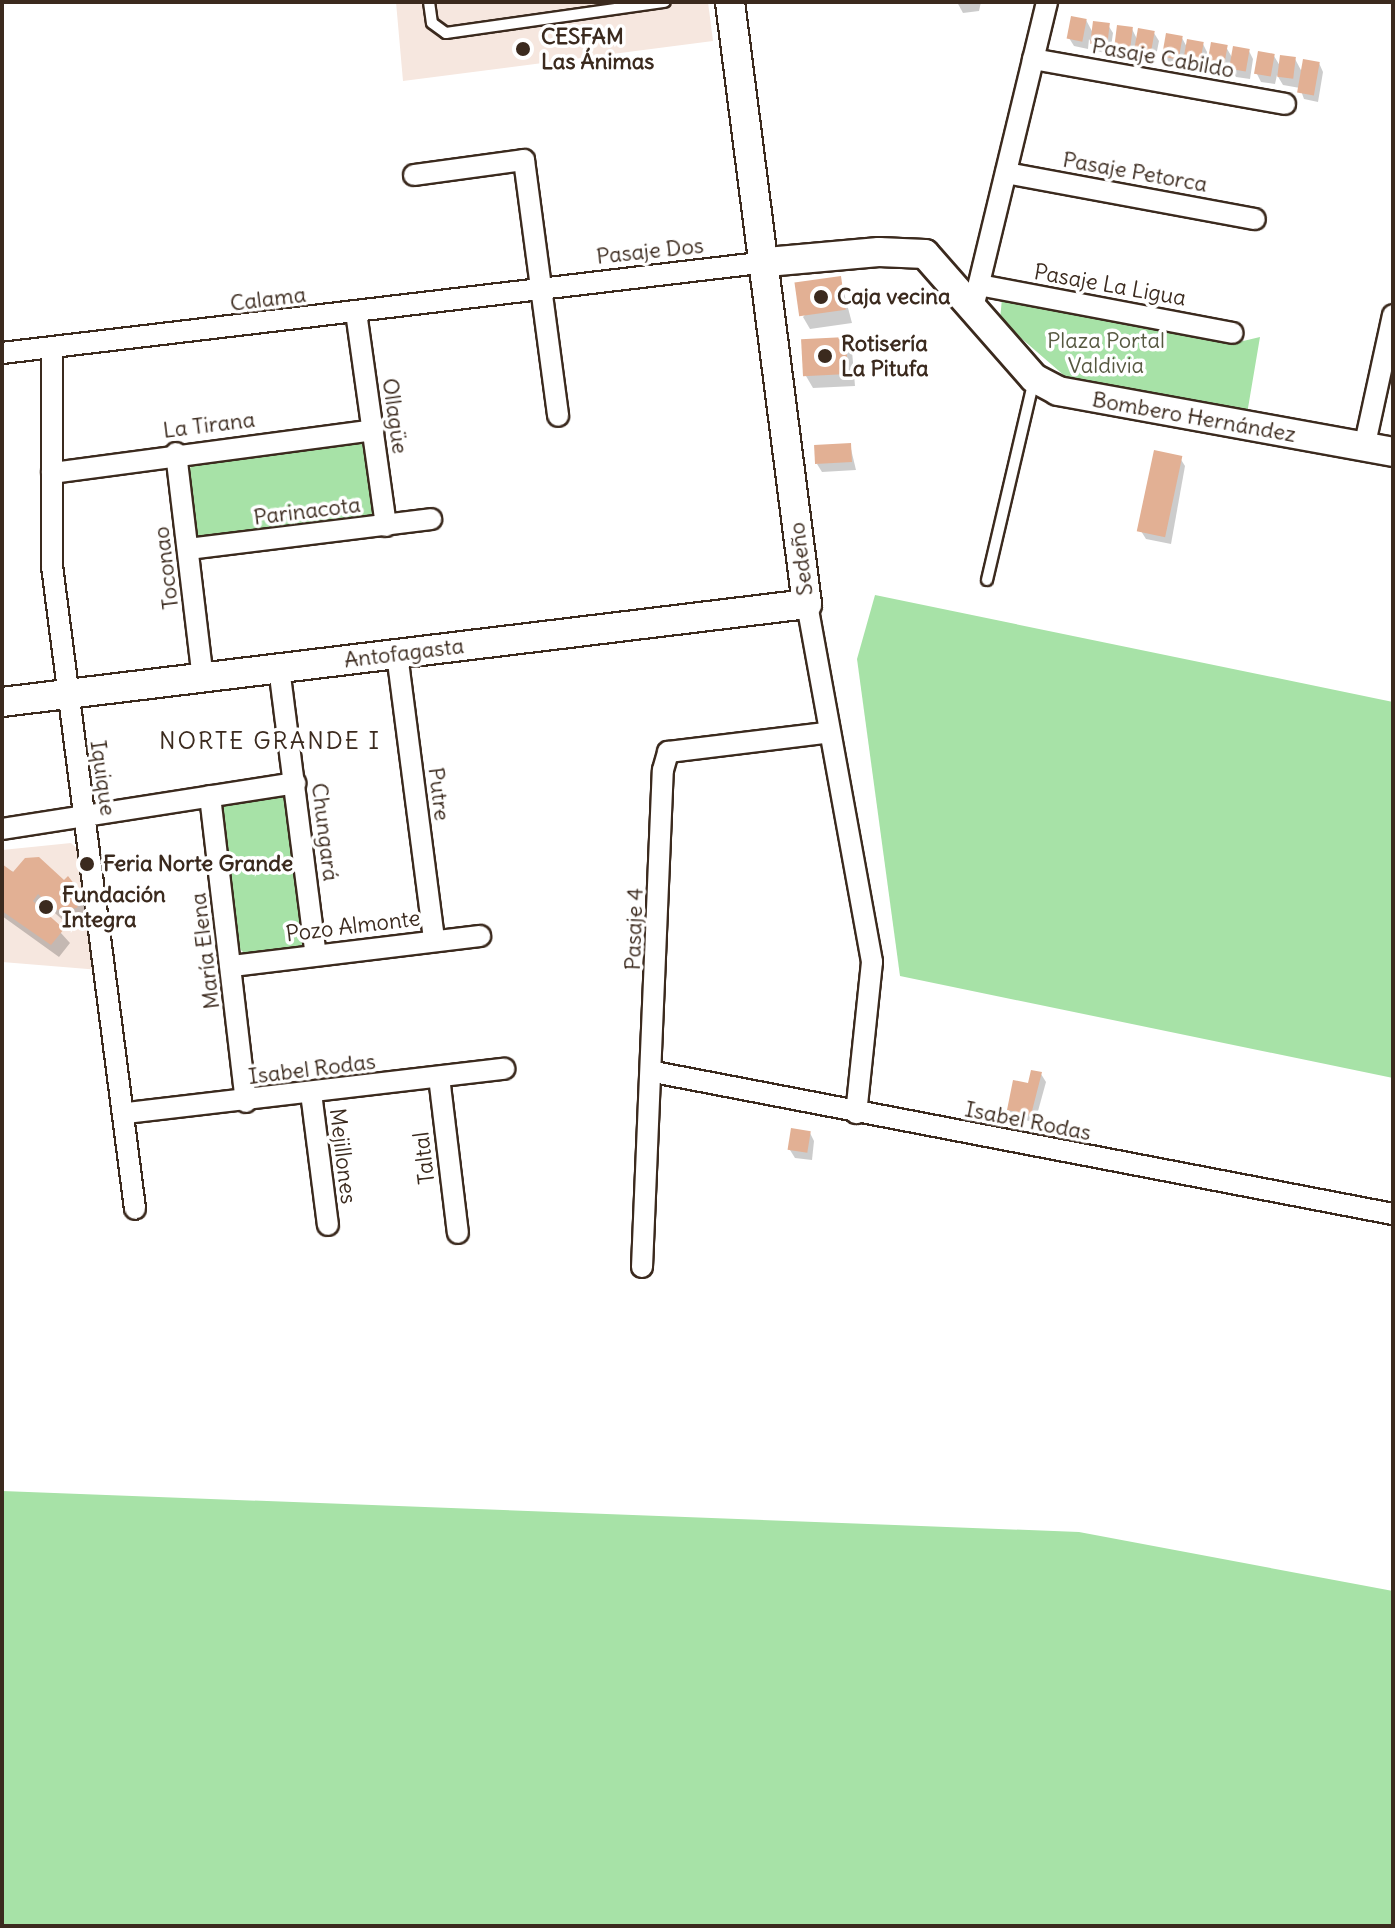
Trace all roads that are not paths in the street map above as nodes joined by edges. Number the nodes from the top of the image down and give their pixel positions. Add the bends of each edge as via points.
1 (429, 2) edge
2 (665, 2) edge
3 (730, 2) edge
4 (1047, 2) edge
5 (1033, 59) junction
6 (1285, 104) dead end
7 (1006, 173) junction
8 (414, 175) dead end
9 (1255, 219) dead end
10 (767, 262) junction
11 (539, 288) junction
12 (976, 296) junction
13 (356, 312) junction
14 (1393, 315) edge
15 (1232, 333) dead end
16 (52, 350) junction
17 (2, 353) edge
18 (1034, 378) junction
19 (558, 416) dead end
20 (373, 430) junction
21 (1364, 448) junction
22 (1393, 452) edge
23 (176, 453) junction
24 (52, 473) junction
25 (431, 519) dead end
26 (386, 526) junction
27 (188, 549) junction
28 (987, 580) dead end
29 (807, 604) junction
30 (397, 654) junction
31 (279, 668) junction
32 (203, 678) junction
33 (68, 694) junction
34 (2, 702) edge
35 (826, 733) junction
36 (295, 783) junction
37 (210, 796) junction
38 (84, 816) junction
39 (2, 829) edge
40 (480, 936) dead end
41 (434, 940) junction
42 (316, 955) junction
43 (232, 966) junction
44 (504, 1069) dead end
45 (654, 1072) junction
46 (439, 1077) junction
47 (311, 1093) junction
48 (246, 1102) junction
49 (127, 1113) junction
50 (856, 1113) junction
51 (135, 1209) dead end
52 (1393, 1214) edge
53 (328, 1225) dead end
54 (458, 1233) dead end
55 (642, 1267) dead end

1 - 2 lane via 432,23 446,33
3 - 10 street, Sedeño
4 - 5 street
5 - 6 street, Pasaje Cabildo
5 - 7 street
7 - 9 street, Pasaje Petorca
7 - 12 street
8 - 11 street via 524,160
10 - 11 street, Pasaje Dos
10 - 12 street, Bombero Hernández via 879,252 925,254
10 - 29 street, Sedeño
11 - 13 street, Calama
11 - 19 street
12 - 15 street, Pasaje La Ligua
12 - 18 street, Bombero Hernández
13 - 16 street, Calama
13 - 20 street, Ollagüe
14 - 21 street
16 - 17 street, Calama
16 - 24 street, Iquique
18 - 21 street, Bombero Hernández via 1058,391 1097,400
18 - 28 lane
20 - 23 street, La Tirana
20 - 26 street, Ollagüe
21 - 22 street, Bombero Hernández
23 - 24 street, La Tirana
23 - 27 street, Toconao
24 - 33 street, Iquique via 52,566
25 - 26 street, Parinacota
26 - 27 street, Parinacota
27 - 32 street, Toconao
29 - 30 street, Antofagasta
29 - 35 street, Sedeño
30 - 31 street, Antofagasta
30 - 41 street, Putre
31 - 32 street, Antofagasta
31 - 36 street, Chungará
32 - 33 street, Antofagasta
33 - 34 street, Antofagasta
33 - 38 street, Iquique
35 - 45 street, Pasaje 4 via 668,752 663,770
35 - 50 street, Sedeño via 872,962
36 - 37 street
36 - 42 street, Chungará
37 - 38 street
37 - 43 street, María Elena
38 - 39 street
38 - 49 street, Iquique
40 - 41 street, Pozo Almonte
41 - 42 street, Pozo Almonte
42 - 43 street, Pozo Almonte
43 - 48 street, María Elena
44 - 46 street, Isabel Rodas
45 - 50 street, Isabel Rodas
45 - 55 street, Pasaje 4
46 - 47 street, Isabel Rodas
46 - 54 street, Taltal
47 - 48 street, Isabel Rodas
47 - 53 street, Mejillones
48 - 49 street, Isabel Rodas
49 - 51 street, Iquique
50 - 52 street, Isabel Rodas

